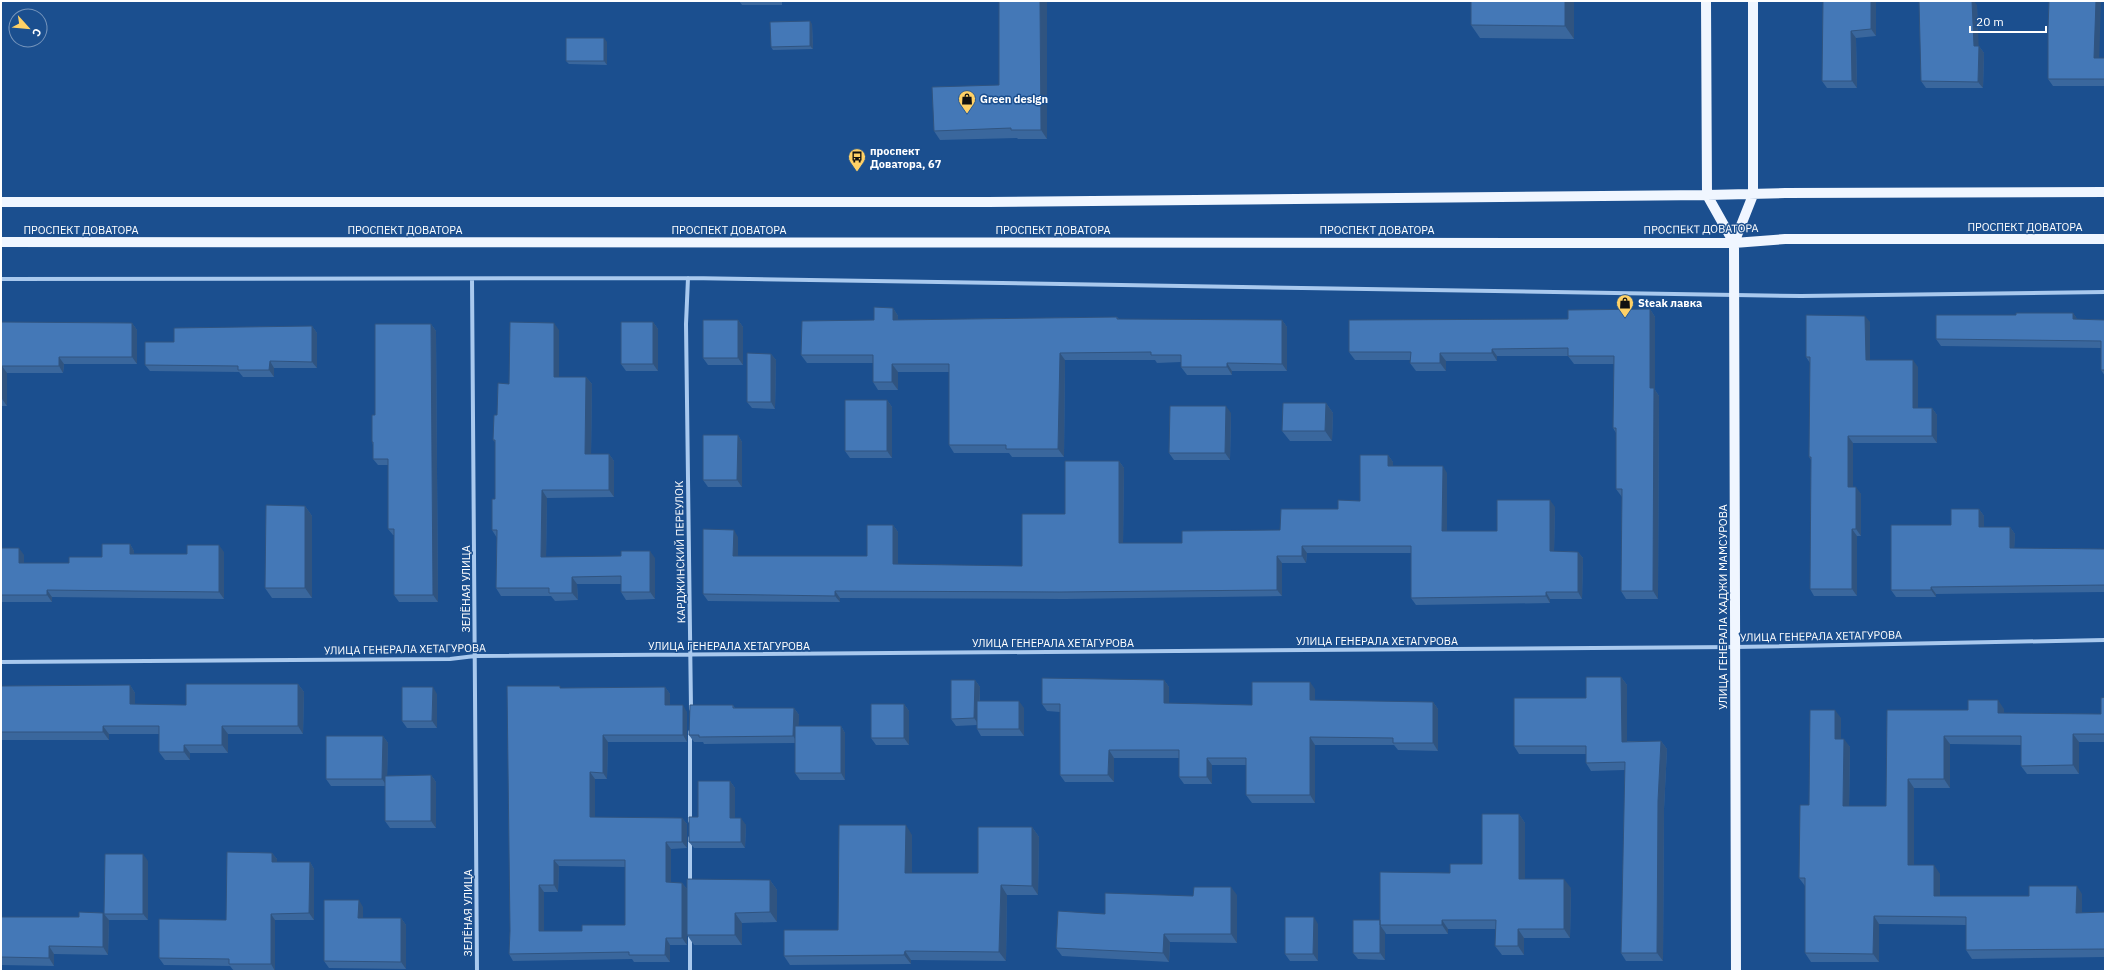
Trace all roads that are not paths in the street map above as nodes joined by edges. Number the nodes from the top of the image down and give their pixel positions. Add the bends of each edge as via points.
1 (1706, 1) edge
2 (1753, 1) edge
3 (2105, 192) edge
4 (1707, 195) junction
5 (1753, 195) junction
6 (1, 202) edge
7 (2105, 239) edge
8 (1, 242) edge
9 (1734, 242) junction
10 (688, 278) junction
11 (1, 279) edge
12 (472, 279) junction
13 (2105, 292) edge
14 (1734, 295) junction
15 (2105, 640) edge
16 (1734, 647) junction
17 (690, 655) junction
18 (475, 656) junction
19 (1, 662) edge
20 (690, 717) edge
21 (690, 725) edge
22 (690, 828) edge
23 (690, 836) edge
24 (690, 892) edge
25 (690, 931) edge
26 (477, 971) edge
27 (690, 971) edge
28 (1736, 971) edge

1 - 4 main road, УЛИЦА ГЕНЕРАЛА ХАДЖИ МАМСУРОВА
2 - 5 main road, УЛИЦА ГЕНЕРАЛА ХАДЖИ МАМСУРОВА
3 - 5 main road via 1785,192
4 - 5 main road
4 - 6 main road via 980,202
4 - 9 main road, УЛИЦА ГЕНЕРАЛА ХАДЖИ МАМСУРОВА
5 - 9 main road, УЛИЦА ГЕНЕРАЛА ХАДЖИ МАМСУРОВА
7 - 9 main road, ПРОСПЕКТ ДОВАТОРА via 1785,239
8 - 9 main road, ПРОСПЕКТ ДОВАТОРА
9 - 14 main road, УЛИЦА ГЕНЕРАЛА ХАДЖИ МАМСУРОВА
10 - 12 street
10 - 14 street
10 - 17 street, КАРДЖИНСКИЙ ПЕРЕУЛОК via 686,324
11 - 12 street
12 - 18 street, ЗЕЛЁНАЯ УЛИЦА
13 - 14 street
14 - 16 main road, УЛИЦА ГЕНЕРАЛА ХАДЖИ МАМСУРОВА
15 - 16 street, УЛИЦА ГЕНЕРАЛА ХЕТАГУРОВА
16 - 17 street, УЛИЦА ГЕНЕРАЛА ХЕТАГУРОВА
16 - 28 main road, УЛИЦА ГЕНЕРАЛА ХАДЖИ МАМСУРОВА
17 - 18 street, УЛИЦА ГЕНЕРАЛА ХЕТАГУРОВА
17 - 20 street, КАРДЖИНСКИЙ ПЕРЕУЛОК
18 - 19 street, УЛИЦА ГЕНЕРАЛА ХЕТАГУРОВА via 450,659
18 - 26 street, ЗЕЛЁНАЯ УЛИЦА
21 - 22 street
23 - 24 street
25 - 27 street

